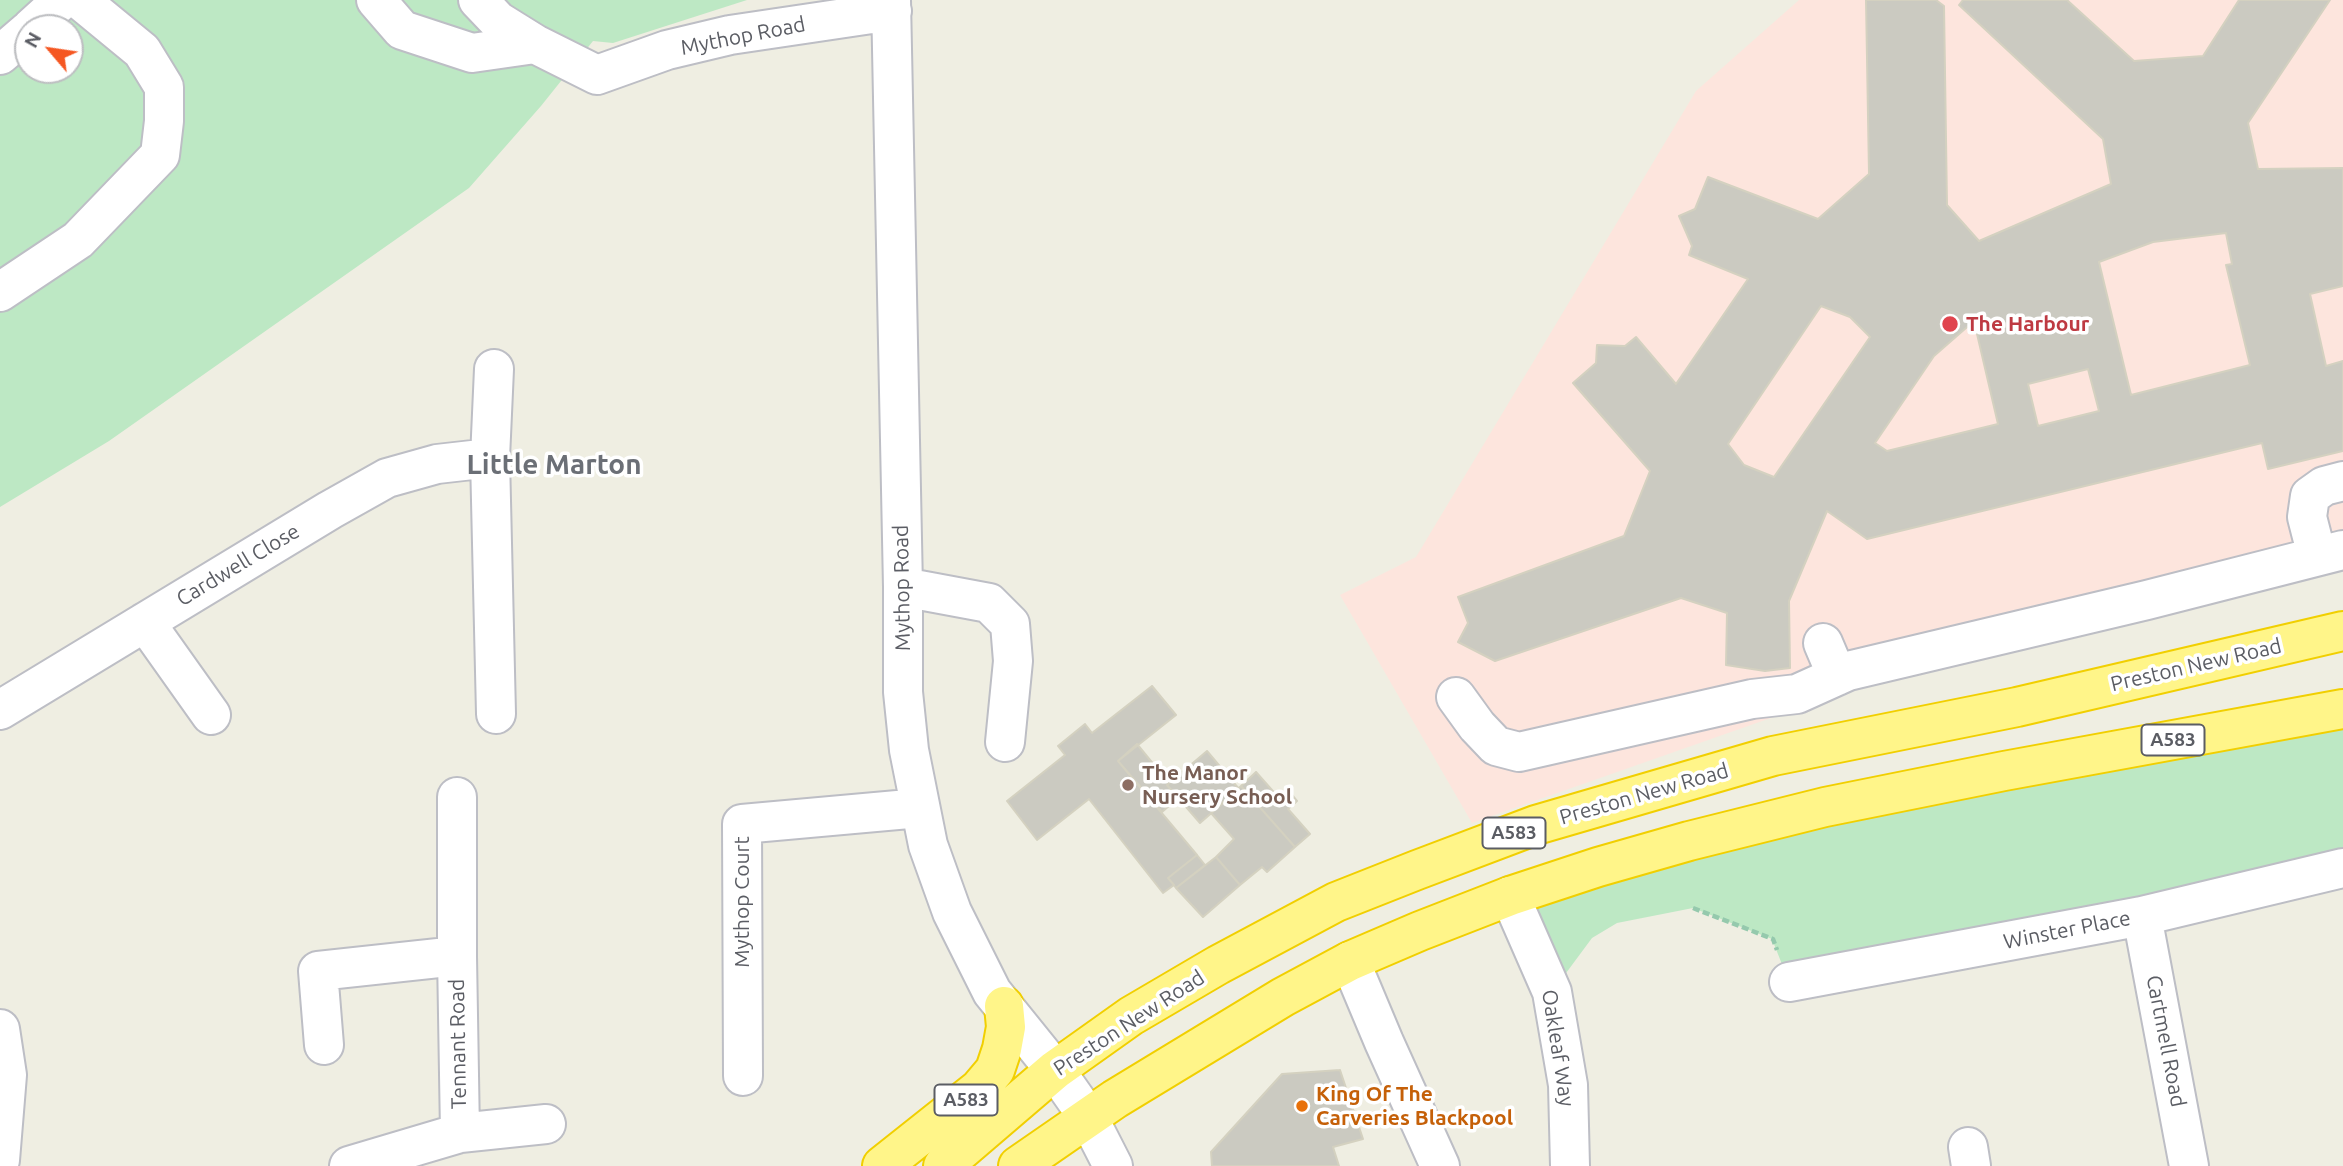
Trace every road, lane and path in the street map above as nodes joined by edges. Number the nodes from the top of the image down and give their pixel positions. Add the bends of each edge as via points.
1 (376, 0) edge
2 (478, 0) edge
3 (892, 6) edge
4 (51, 11) edge
5 (536, 44) junction
6 (0, 55) edge
7 (0, 292) edge
8 (495, 369) dead end
9 (490, 458) junction
10 (2343, 481) edge
11 (2330, 553) edge
12 (903, 587) junction
13 (145, 622) junction
14 (2343, 631) edge
15 (1456, 697) dead end
16 (2343, 709) edge
17 (0, 710) edge
18 (211, 715) dead end
19 (496, 715) dead end
20 (1005, 742) dead end
21 (457, 797) dead end
22 (920, 808) junction
23 (2343, 868) edge
24 (1510, 896) junction
25 (1693, 908) dead end
26 (2142, 916) junction
27 (457, 956) junction
28 (1350, 961) junction
29 (1788, 982) joint
30 (1004, 1006) junction
31 (0, 1029) edge
32 (324, 1045) dead end
33 (1055, 1070) junction
34 (743, 1076) dead end
35 (1088, 1117) junction
36 (546, 1124) dead end
37 (460, 1133) junction
38 (0, 1160) edge
39 (349, 1166) edge
40 (883, 1166) edge
41 (943, 1166) edge
42 (1018, 1166) edge
43 (1113, 1166) edge
44 (1440, 1166) edge
45 (1570, 1166) edge
46 (2189, 1166) edge

1 - 5 street via 402,30 472,53
2 - 5 street via 498,21
3 - 5 street, Mythop Road via 730,35 667,50 597,75
3 - 12 street, Mythop Road
4 - 6 street
4 - 7 street via 142,51 164,87 160,155 78,240
8 - 9 street
9 - 13 street, Cardwell Close via 437,464 387,478
9 - 19 street
10 - 11 street via 2310,496 2307,517
11 - 15 street via 1848,671 1830,660 1797,694 1752,699 1497,757 1496,746
12 - 20 street via 989,603 1010,625 1013,661
12 - 22 street, Mythop Road via 903,692
13 - 17 street, Cardwell Close
13 - 18 street
14 - 33 highway, Preston New Road / A583 via 2017,707 1773,756 1536,825 1336,902 1131,1016
16 - 24 highway, A583 via 1825,807 1689,841
21 - 27 street, Tennant Road
22 - 30 street, Mythop Road via 951,912 992,992
22 - 34 street, Mythop Court via 741,824
23 - 26 street, Winster Place
24 - 28 highway, A583
24 - 45 street, Oakleaf Way via 1552,992 1568,1085
25 - 29 path via 1773,939
26 - 29 street, Winster Place
26 - 46 street, Cartmell Road
27 - 32 street, Tennant Road via 318,971
27 - 37 street, Tennant Road
28 - 35 highway, A583
28 - 44 street
30 - 33 street, Mythop Road
30 - 40 highway, A583 via 1006,1027 995,1070 979,1090
31 - 38 street via 7,1075
33 - 35 street, Mythop Road
33 - 41 highway, Preston New Road / A583
35 - 42 highway, A583
35 - 43 street, Mythop Road
36 - 37 street
37 - 39 street

